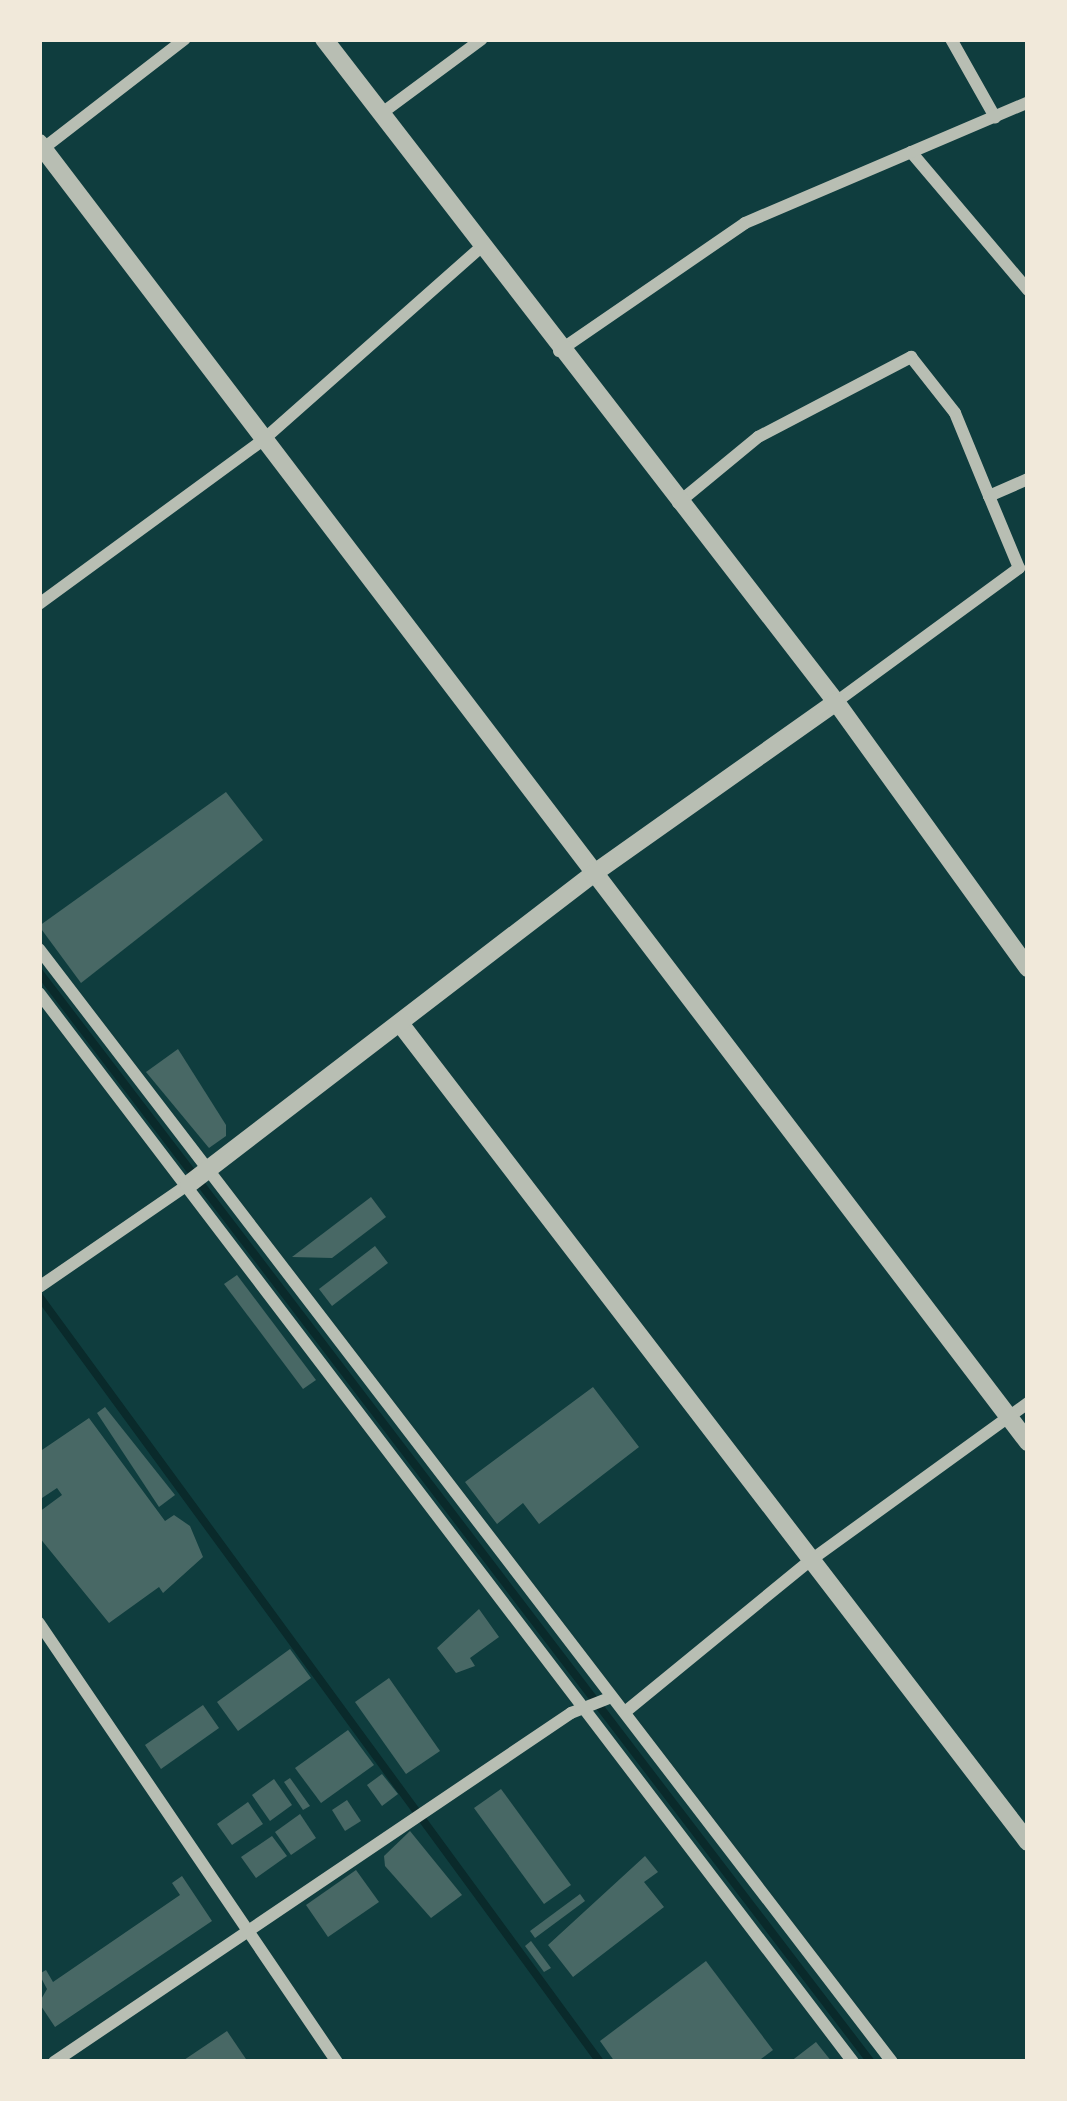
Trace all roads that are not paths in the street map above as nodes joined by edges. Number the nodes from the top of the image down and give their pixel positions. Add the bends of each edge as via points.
1 (185, 39) edge
2 (324, 39) edge
3 (482, 39) edge
4 (951, 39) edge
5 (1028, 102) edge
6 (382, 113) junction
7 (994, 117) junction
8 (40, 148) edge
9 (911, 152) junction
10 (481, 247) junction
11 (1028, 290) edge
12 (559, 351) junction
13 (263, 440) junction
14 (1028, 479) edge
15 (989, 496) junction
16 (676, 503) junction
17 (1023, 574) edge
18 (39, 604) edge
19 (836, 702) junction
20 (593, 874) junction
21 (39, 949) edge
22 (1028, 968) edge
23 (39, 993) edge
24 (402, 1026) junction
25 (212, 1168) junction
26 (189, 1184) junction
27 (44, 1284) edge
28 (1028, 1402) edge
29 (1009, 1417) junction
30 (1028, 1442) edge
31 (811, 1560) junction
32 (39, 1623) edge
33 (609, 1698) junction
34 (586, 1708) junction
35 (625, 1712) junction
36 (1028, 1842) edge
37 (247, 1930) junction
38 (54, 2062) edge
39 (337, 2062) edge
40 (853, 2062) edge
41 (892, 2062) edge

1 - 8 street
2 - 6 street
3 - 6 street
4 - 7 street
5 - 7 street
6 - 10 street
7 - 9 street
8 - 13 street
9 - 11 street
9 - 12 street via 746,223
10 - 12 street
10 - 13 street
12 - 16 street
13 - 18 street
13 - 20 street
14 - 15 street
15 - 16 street via 955,413 910,357 758,437
15 - 17 street
16 - 19 street
17 - 19 street
19 - 20 street
19 - 22 street
20 - 24 street
20 - 29 street
21 - 25 street
23 - 26 street
24 - 25 street
24 - 31 street
25 - 26 street
25 - 33 street
26 - 27 street
26 - 34 street
28 - 29 street
29 - 30 street
29 - 31 street
31 - 35 street
31 - 36 street
32 - 37 street
33 - 34 street
33 - 35 street
34 - 37 street
34 - 40 street
35 - 41 street
37 - 38 street
37 - 39 street

